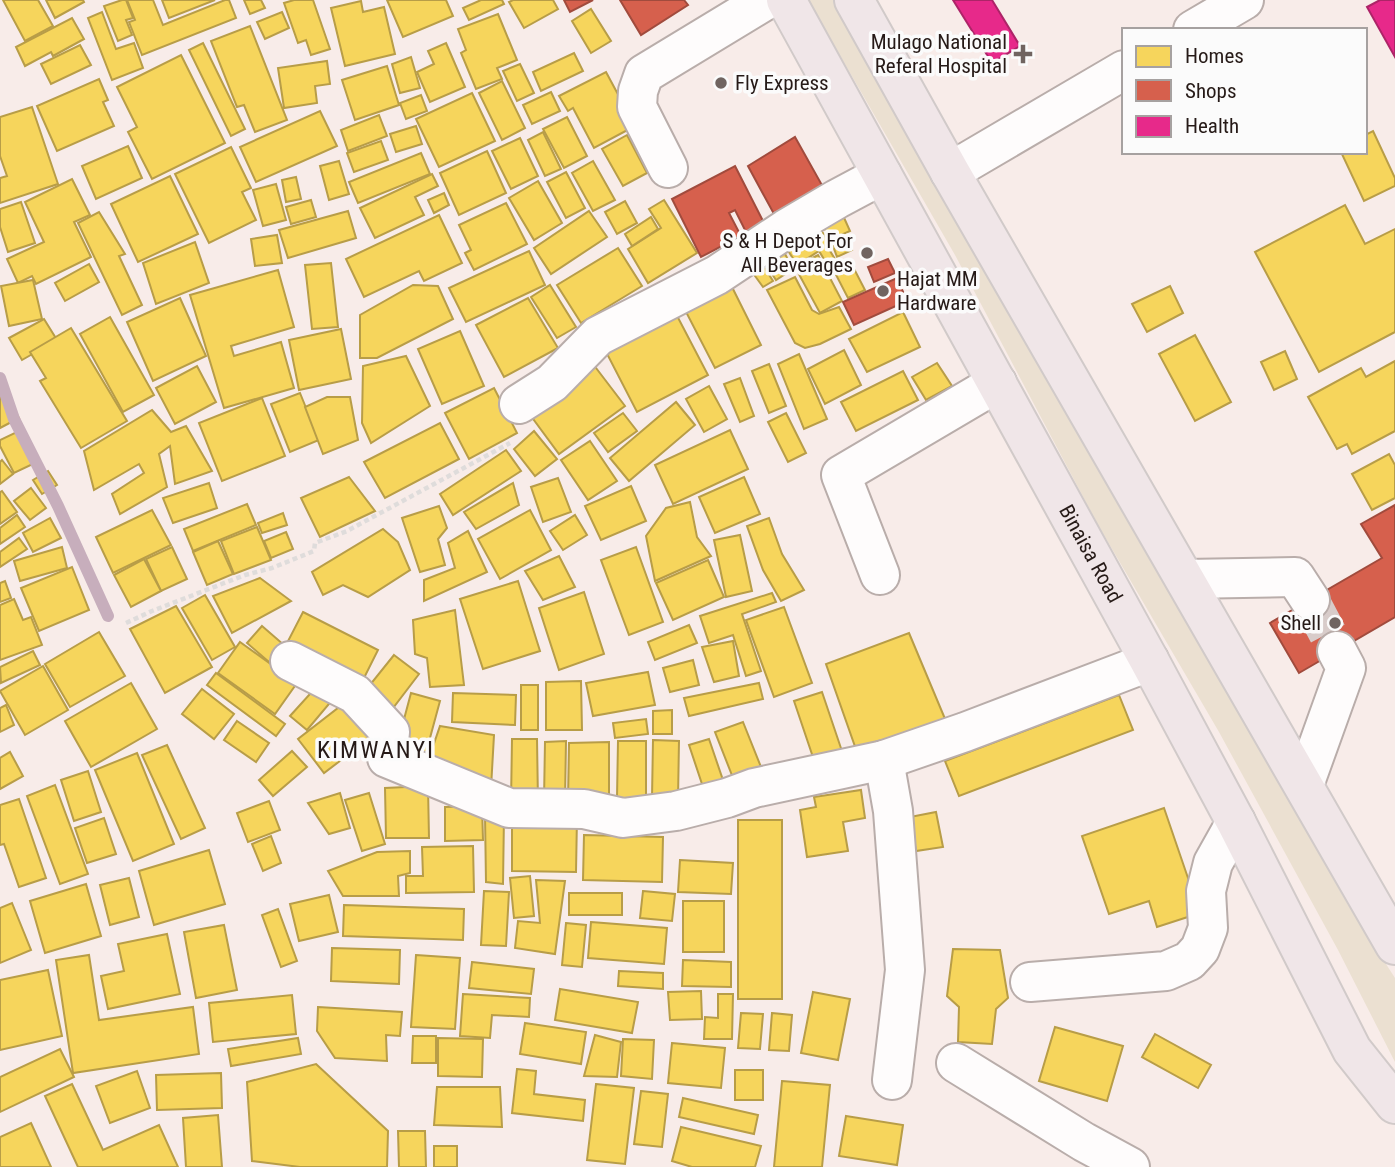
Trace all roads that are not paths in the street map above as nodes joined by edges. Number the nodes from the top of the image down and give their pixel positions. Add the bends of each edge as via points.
1 (766, 0) edge
2 (786, 0) edge
3 (855, 0) edge
4 (1244, 0) edge
5 (1196, 28) edge
6 (1122, 71) edge
7 (667, 168) dead end
8 (950, 172) junction
9 (881, 175) junction
10 (997, 383) junction
11 (519, 404) road end
12 (880, 575) dead end
13 (1185, 579) junction
14 (1310, 600) tunnel mouth
15 (1337, 652) tunnel mouth
16 (1149, 660) junction
17 (290, 661) dead end
18 (884, 760) junction
19 (1304, 785) junction
20 (1236, 822) junction
21 (1395, 945) edge
22 (1030, 982) dead end
23 (956, 1063) dead end
24 (892, 1080) dead end
25 (1395, 1104) edge
26 (1130, 1167) edge

1 - 7 street via 644,74 637,107
2 - 9 main road, Binaisa Road
3 - 8 main road
4 - 5 street
6 - 8 street
8 - 13 main road
9 - 10 main road, Binaisa Road
9 - 11 street via 717,275 597,335 552,383
10 - 12 street via 841,475
10 - 16 main road, Binaisa Road
13 - 14 street via 1295,577
13 - 19 main road
15 - 19 street via 1346,668
16 - 18 street
16 - 20 main road, Binaisa Road
17 - 18 street via 355,694 390,732 387,758 509,808 584,809 623,818 676,811 754,788
18 - 24 street via 893,811 905,970
19 - 21 main road
20 - 22 street via 1213,863 1206,891 1208,928 1200,949 1189,961 1166,971
20 - 25 main road, Binaisa Road via 1352,1050
23 - 26 street

